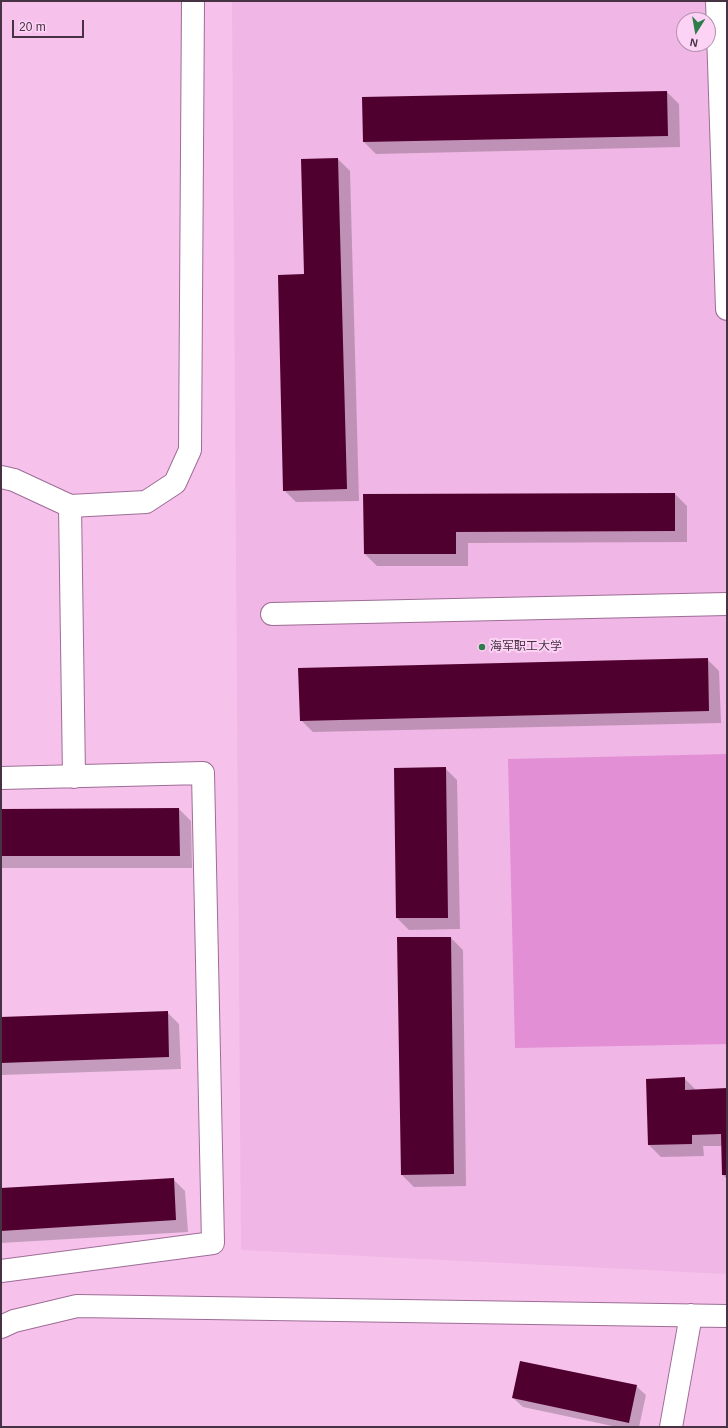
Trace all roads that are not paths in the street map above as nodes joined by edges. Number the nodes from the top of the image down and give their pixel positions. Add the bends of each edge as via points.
1 (193, 1) edge
2 (717, 1) edge
3 (726, 275) edge
4 (727, 309) edge
5 (1, 477) edge
6 (70, 506) junction
7 (727, 604) edge
8 (272, 614) dead end
9 (74, 776) junction
10 (1, 778) edge
11 (1, 1270) edge
12 (691, 1315) junction
13 (727, 1316) edge
14 (1, 1328) edge
15 (670, 1427) edge

1 - 6 street via 190,450 175,483 146,502
2 - 3 street
3 - 4 street
5 - 6 street via 14,480
6 - 9 street
7 - 8 street
9 - 10 street
9 - 11 street via 203,773 213,1243
12 - 13 street
12 - 14 street via 77,1306 14,1321
12 - 15 street

